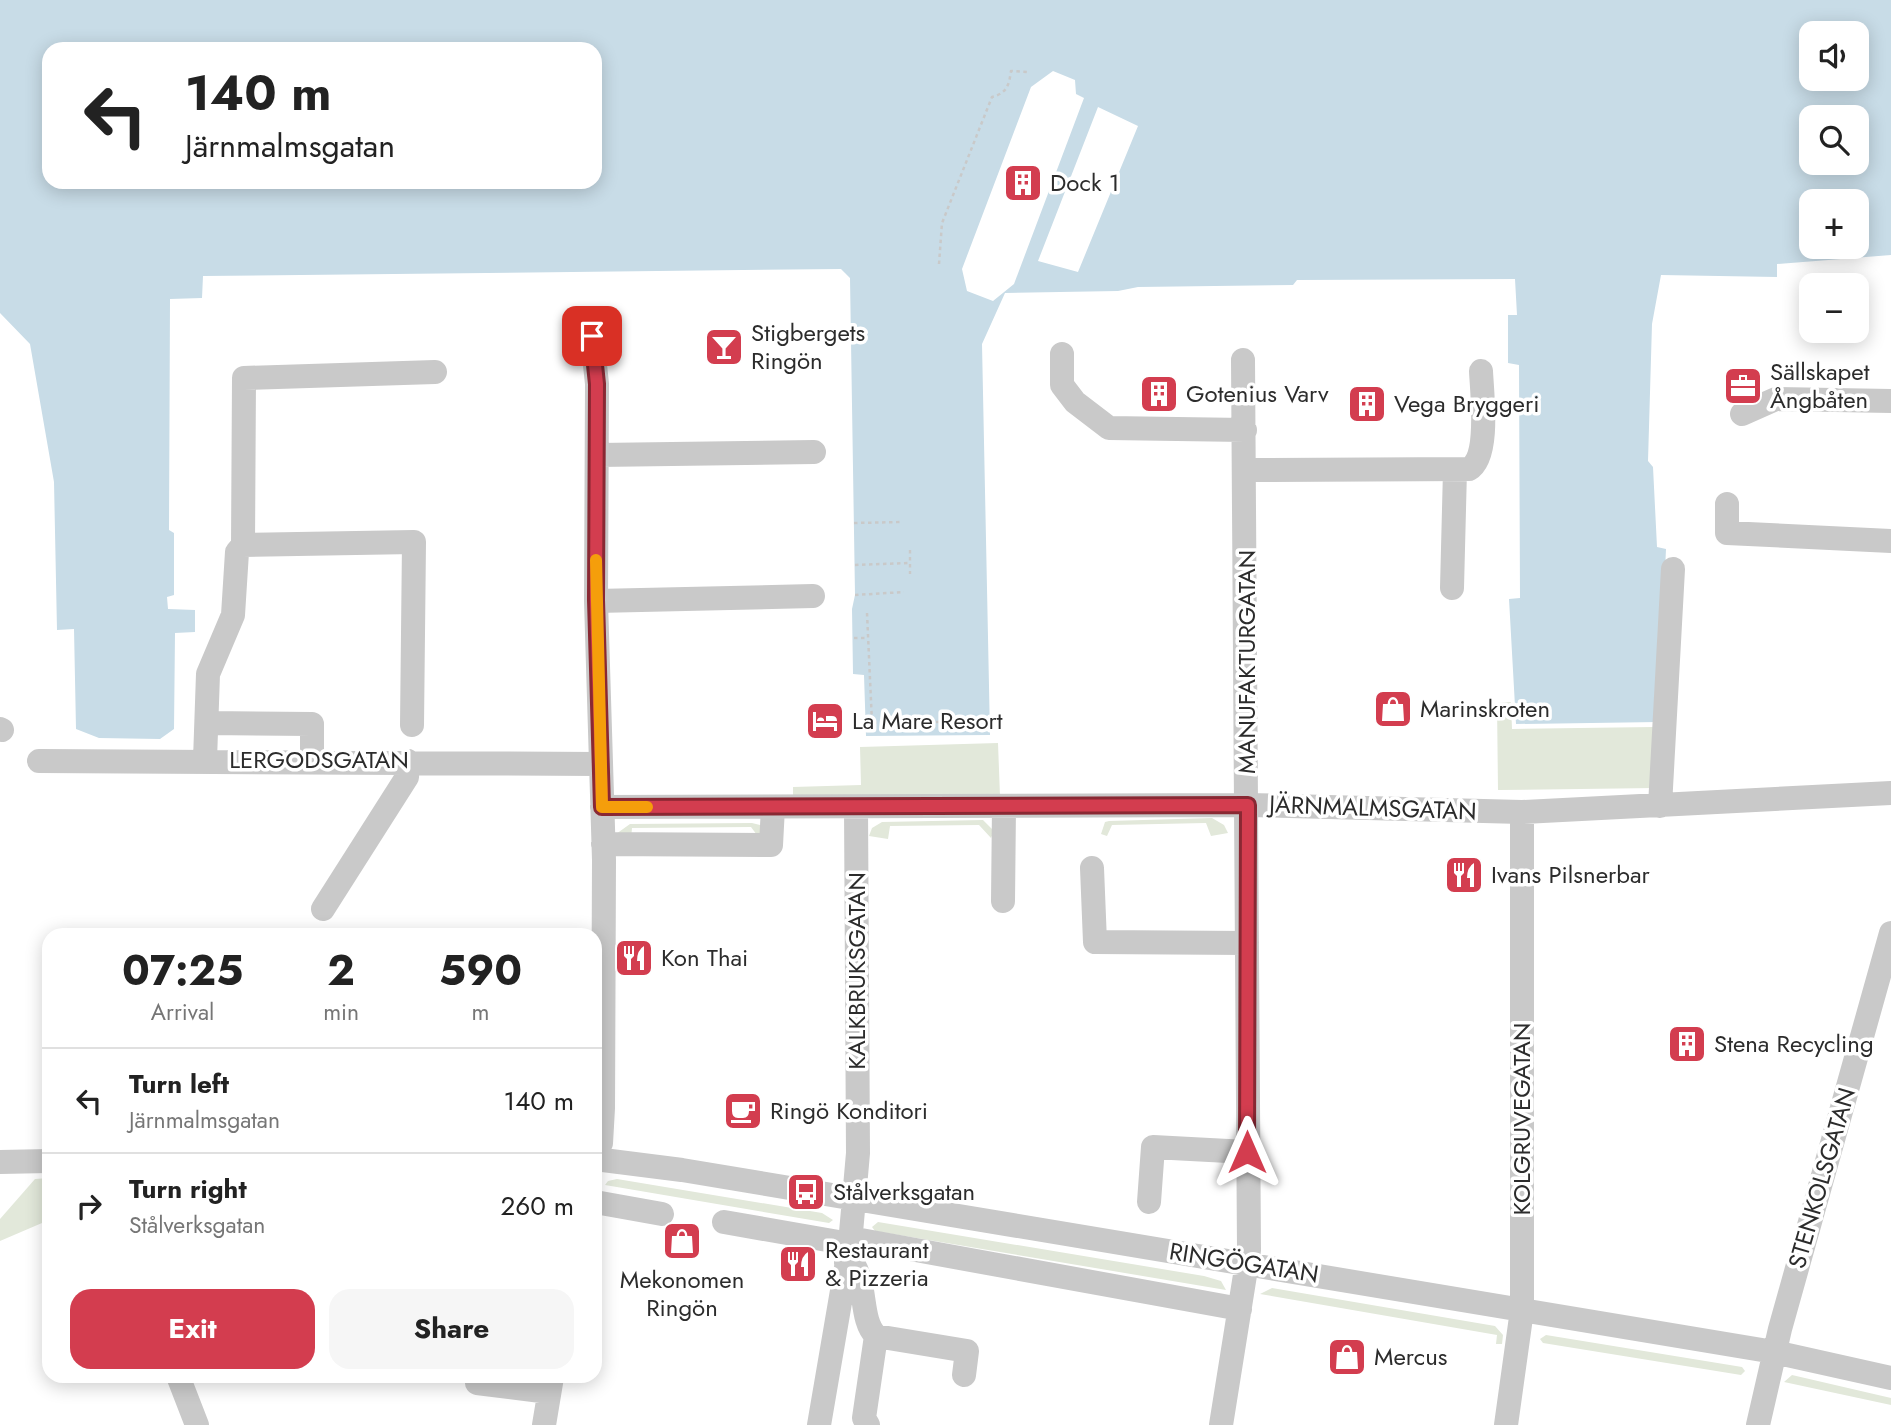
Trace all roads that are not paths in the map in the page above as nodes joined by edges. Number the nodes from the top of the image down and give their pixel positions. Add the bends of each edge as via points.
1 (592, 336) dead end
2 (1062, 354) dead end
3 (1243, 360) dead end
4 (1481, 371) dead end
5 (435, 372) dead end
6 (1891, 401) edge
7 (1742, 414) dead end
8 (1245, 430) junction
9 (814, 452) dead end
10 (598, 455) junction
11 (1245, 470) junction
12 (1455, 470) junction
13 (1727, 504) dead end
14 (1891, 541) edge
15 (243, 545) junction
16 (1673, 569) dead end
17 (1452, 588) dead end
18 (813, 596) dead end
19 (596, 600) junction
20 (207, 723) junction
21 (412, 725) dead end
22 (205, 760) junction
23 (312, 760) junction
24 (39, 761) dead end
25 (408, 761) junction
26 (599, 764) junction
27 (1891, 793) edge
28 (1248, 805) junction
29 (1004, 806) junction
30 (1660, 806) junction
31 (602, 807) junction
32 (774, 807) junction
33 (856, 807) junction
34 (1522, 812) junction
35 (603, 844) junction
36 (1092, 868) dead end
37 (1003, 901) dead end
38 (323, 909) dead end
39 (1891, 933) edge
40 (1247, 943) junction
41 (602, 1126) edge
42 (1247, 1152) junction
43 (602, 1159) edge
44 (42, 1161) edge
45 (0, 1162) edge
46 (854, 1200) junction
47 (1149, 1202) dead end
48 (602, 1203) edge
49 (662, 1214) dead end
50 (724, 1222) dead end
51 (849, 1249) junction
52 (1247, 1264) junction
53 (1240, 1309) junction
54 (1522, 1310) junction
55 (876, 1336) junction
56 (1774, 1352) junction
57 (964, 1375) dead end
58 (1891, 1378) edge
59 (181, 1383) edge
60 (551, 1384) edge
61 (197, 1425) edge
62 (544, 1425) edge
63 (818, 1425) edge
64 (868, 1425) edge
65 (1221, 1425) edge
66 (1506, 1425) edge
67 (1758, 1425) edge

1 - 10 street
2 - 8 street via 1062,385 1075,402 1109,428
3 - 8 street, MANUFAKTURGATAN
4 - 12 street via 1482,446 1474,466
5 - 15 street via 244,378
6 - 7 street via 1776,399
8 - 11 street, MANUFAKTURGATAN
9 - 10 street
10 - 19 street
11 - 12 street
11 - 28 street, MANUFAKTURGATAN
12 - 17 street
13 - 14 street via 1727,533
15 - 20 street via 237,552 233,615 208,674
15 - 21 street via 414,542
16 - 30 street
18 - 19 street
19 - 26 street
20 - 22 street
20 - 23 street via 312,724
22 - 23 street, LERGODSGATAN
22 - 24 street, LERGODSGATAN
23 - 25 street, LERGODSGATAN
25 - 26 street, LERGODSGATAN
25 - 38 street via 407,778
26 - 31 street
27 - 30 street, JÄRNMALMSGATAN
28 - 29 street, JÄRNMALMSGATAN
28 - 34 street, JÄRNMALMSGATAN
28 - 40 street, MANUFAKTURGATAN
29 - 33 street, JÄRNMALMSGATAN
29 - 37 street
30 - 34 street, JÄRNMALMSGATAN
31 - 32 street, JÄRNMALMSGATAN
31 - 35 street
32 - 33 street, JÄRNMALMSGATAN
32 - 35 street via 771,845
33 - 46 street, KALKBRUKSGATAN via 858,1153
34 - 54 street, KOLGRUVEGATAN
35 - 41 street
36 - 40 street via 1095,942
39 - 56 street, STENKOLSGATAN
40 - 42 street, MANUFAKTURGATAN
42 - 47 street via 1153,1147
42 - 52 street, MANUFAKTURGATAN
43 - 46 street, RINGÖGATAN
44 - 45 street
46 - 51 street, KALKBRUKSGATAN
46 - 52 street, RINGÖGATAN
48 - 49 street
50 - 51 street
51 - 53 street
51 - 55 street via 861,1277 868,1328
51 - 63 street, KALKBRUKSGATAN
52 - 53 street, MANUFAKTURGATAN
52 - 54 street, RINGÖGATAN
53 - 65 street, MANUFAKTURGATAN
54 - 56 street, RINGÖGATAN
54 - 66 street, KOLGRUVEGATAN
55 - 57 street via 967,1351
55 - 64 street via 864,1418
56 - 58 street, RINGÖGATAN
56 - 67 street, STENKOLSGATAN
59 - 61 street
60 - 62 street

